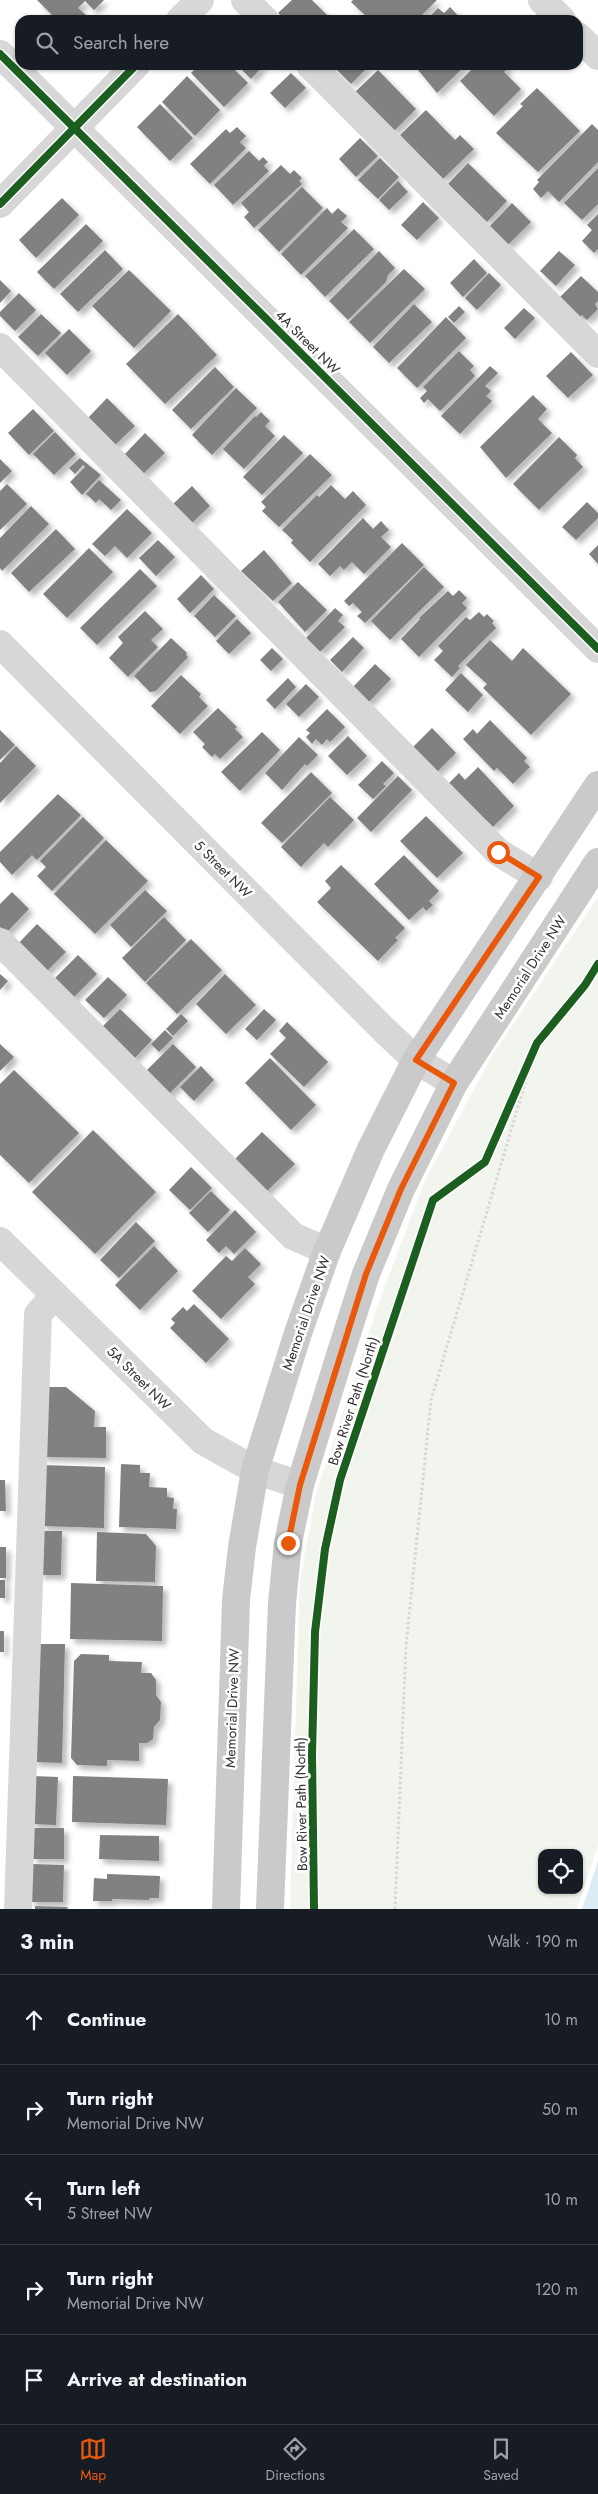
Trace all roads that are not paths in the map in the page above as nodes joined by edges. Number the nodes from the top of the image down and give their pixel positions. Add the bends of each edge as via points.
1 (200, 0) edge
2 (245, 0) edge
3 (542, 0) edge
4 (185, 15) edge
5 (260, 15) edge
6 (557, 15) edge
7 (583, 41) edge
8 (0, 54) edge
9 (598, 56) edge
10 (15, 68) edge
11 (17, 70) edge
12 (131, 70) edge
13 (315, 70) edge
14 (75, 126) junction
15 (0, 204) edge
16 (0, 347) edge
17 (598, 354) edge
18 (0, 644) edge
19 (598, 649) edge
20 (598, 785) edge
21 (598, 862) edge
22 (539, 877) junction
23 (0, 942) edge
24 (416, 1060) junction
25 (454, 1083) junction
26 (0, 1241) edge
27 (327, 1251) junction
28 (55, 1295) junction
29 (255, 1470) junction
30 (300, 1485) junction
31 (18, 1909) edge
32 (226, 1909) edge
33 (270, 1909) edge

1 - 4 street
2 - 5 street
3 - 6 street
7 - 9 street
8 - 10 street, 4A Street NW
11 - 14 street, 4A Street NW
12 - 14 street
13 - 17 street
14 - 15 street
14 - 19 street, 4A Street NW
16 - 22 street via 498,852
18 - 24 street, 5 Street NW
20 - 22 main road, Memorial Drive NW
21 - 25 main road, Memorial Drive NW
22 - 24 main road, Memorial Drive NW
23 - 27 street via 293,1236
24 - 25 street, 5 Street NW
24 - 27 main road, Memorial Drive NW via 371,1149
25 - 30 main road, Memorial Drive NW via 401,1189 366,1274
26 - 28 street, 5A Street NW
27 - 29 main road, Memorial Drive NW
28 - 29 street, 5A Street NW via 203,1441
28 - 31 street via 38,1314
29 - 30 street, 5A Street NW
29 - 32 main road, Memorial Drive NW via 236,1600
30 - 33 main road, Memorial Drive NW via 288,1543 282,1602

